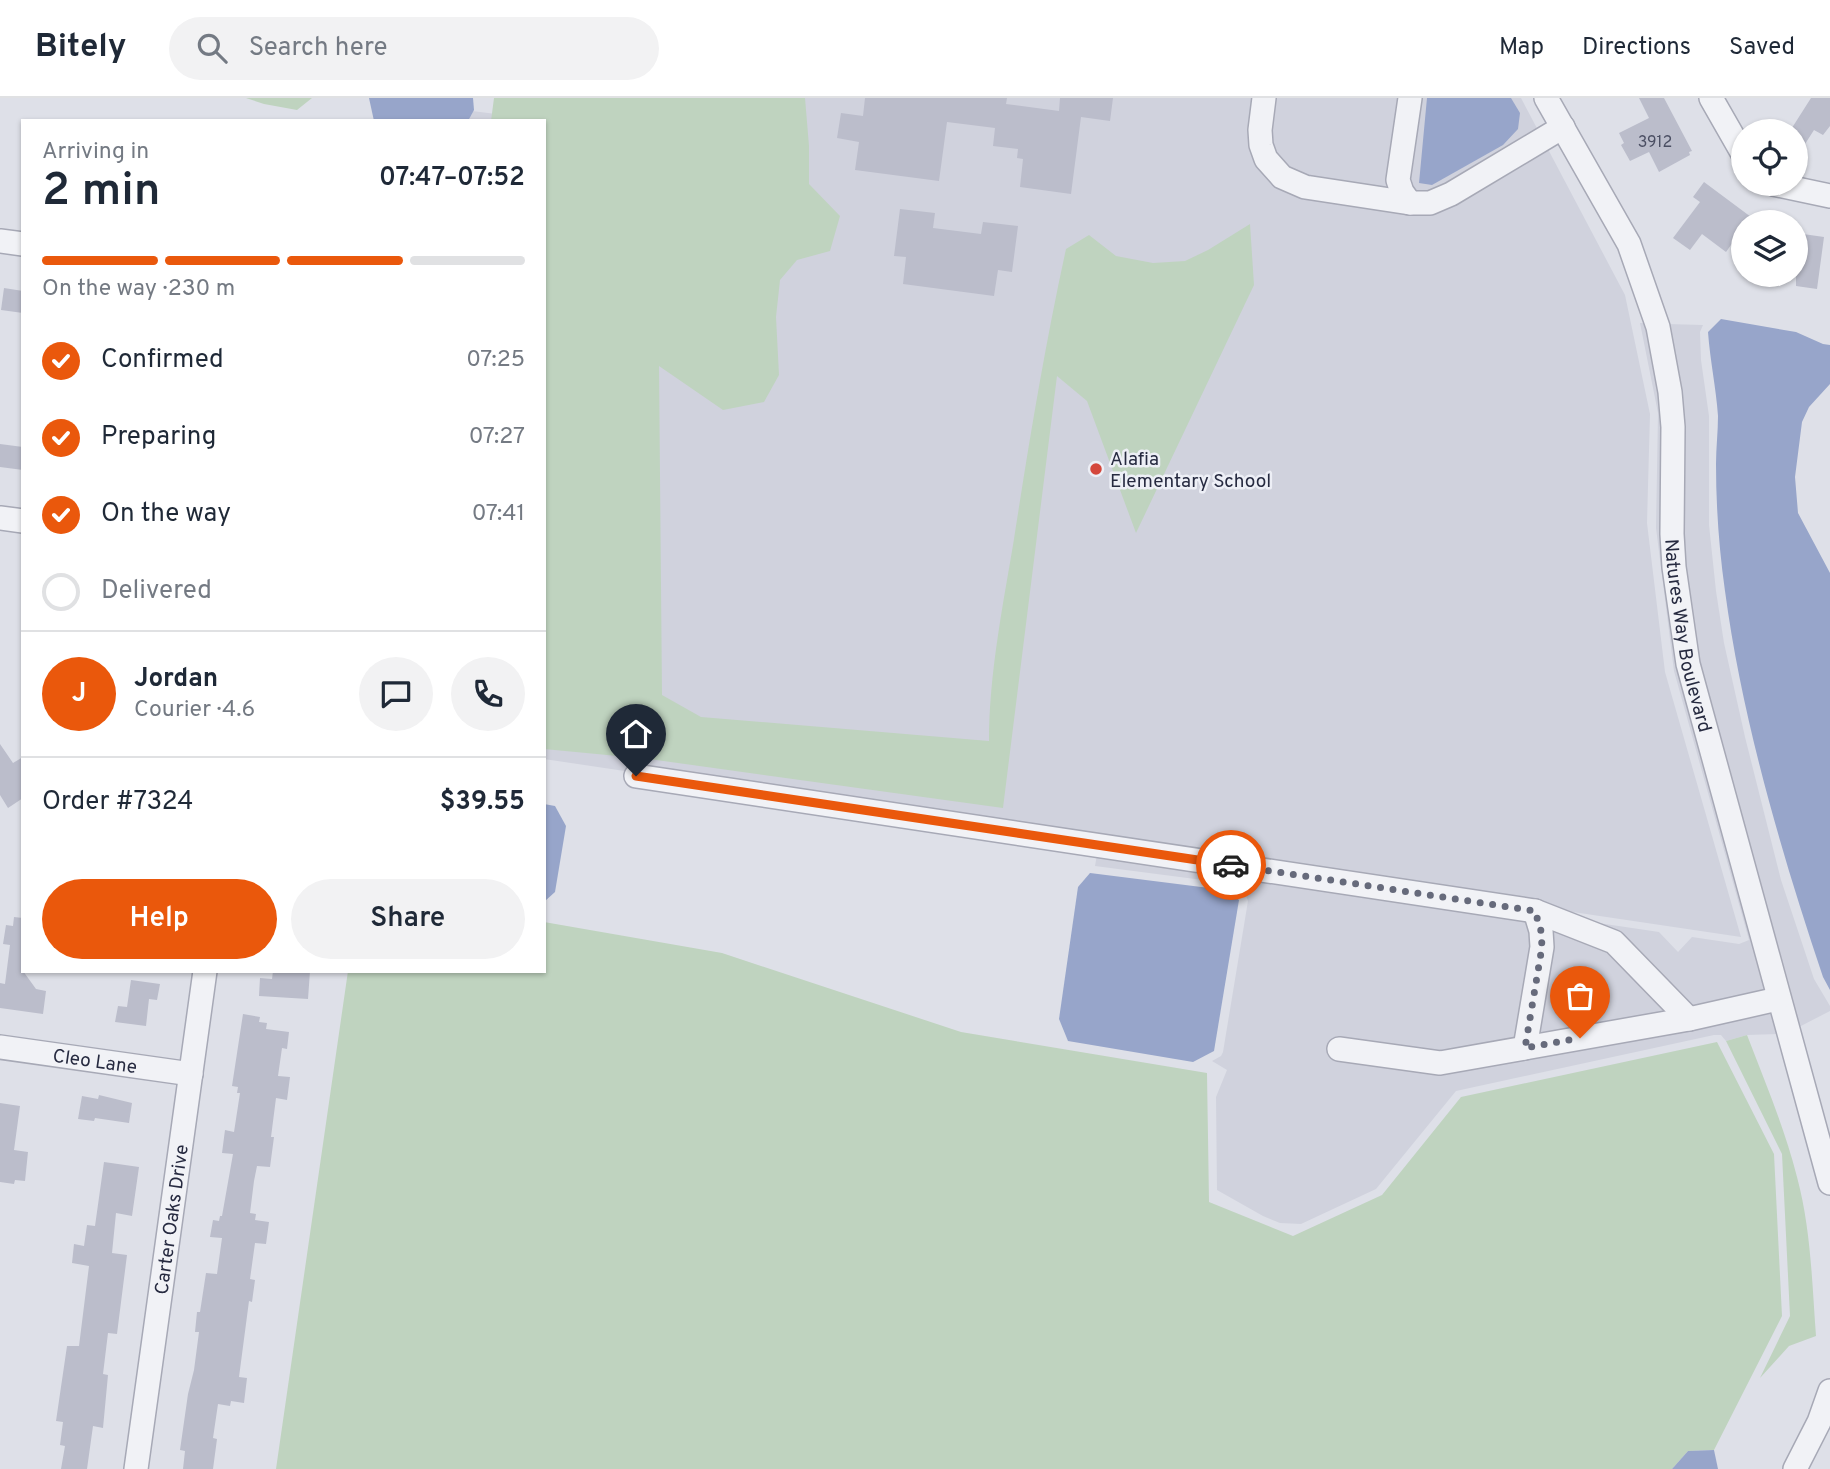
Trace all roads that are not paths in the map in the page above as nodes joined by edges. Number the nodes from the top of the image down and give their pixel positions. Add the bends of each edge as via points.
1 (1265, 98) edge
2 (1410, 98) edge
3 (1546, 98) edge
4 (1711, 98) edge
5 (1563, 127) junction
6 (1731, 133) edge
7 (1808, 191) edge
8 (1830, 195) edge
9 (1410, 203) junction
10 (0, 241) edge
11 (21, 244) edge
12 (0, 518) edge
13 (21, 522) edge
14 (636, 776) dead end
15 (1535, 911) junction
16 (205, 973) edge
17 (1778, 999) junction
18 (1689, 1019) junction
19 (0, 1046) edge
20 (1525, 1048) junction
21 (1339, 1049) dead end
22 (191, 1074) junction
23 (1828, 1168) edge
24 (1830, 1391) edge
25 (136, 1469) edge
26 (1795, 1469) edge

1 - 9 street via 1261,145 1266,159 1282,177 1305,187
2 - 9 street via 1398,180
3 - 5 street, Natures Way Boulevard
4 - 6 street
5 - 9 street via 1451,194
5 - 17 street, Natures Way Boulevard via 1629,244 1658,327 1673,427 1672,534 1684,643
7 - 8 street
10 - 11 street
12 - 13 street
14 - 15 street
15 - 18 street via 1614,942
15 - 20 street via 1542,947
16 - 22 street, Carter Oaks Drive
17 - 18 street
17 - 23 street, Natures Way Boulevard
18 - 20 street
19 - 22 street, Cleo Lane
20 - 21 street via 1440,1063
22 - 25 street, Carter Oaks Drive
24 - 26 street

